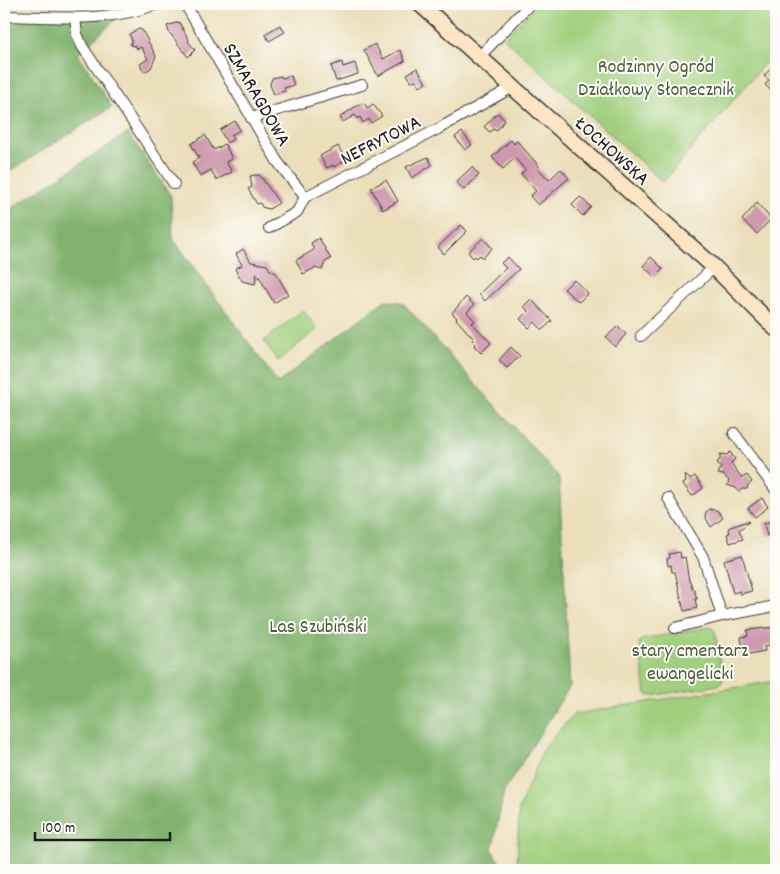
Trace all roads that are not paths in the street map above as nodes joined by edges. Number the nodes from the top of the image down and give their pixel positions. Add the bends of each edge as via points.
1 (157, 4) edge
2 (186, 4) edge
3 (420, 4) edge
4 (530, 4) edge
5 (4, 16) edge
6 (75, 18) junction
7 (479, 57) junction
8 (362, 85) dead end
9 (513, 87) junction
10 (251, 118) junction
11 (174, 184) dead end
12 (306, 197) junction
13 (269, 228) dead end
14 (714, 267) junction
15 (776, 329) edge
16 (641, 336) dead end
17 (734, 433) dead end
18 (776, 490) edge
19 (668, 498) dead end
20 (776, 606) edge
21 (722, 616) junction
22 (674, 628) dead end

1 - 6 street via 107,16
2 - 10 street, SZMARAGDOWA
3 - 7 main road, ŁOCHOWSKA
4 - 7 street
5 - 6 street
6 - 11 street via 82,46
7 - 9 main road, ŁOCHOWSKA
8 - 10 street
9 - 12 street, NEFRYTOWA
9 - 14 main road, ŁOCHOWSKA
10 - 12 street, SZMARAGDOWA via 276,161
12 - 13 street, NEFRYTOWA via 297,212
14 - 15 main road, ŁOCHOWSKA
14 - 16 street
17 - 18 street
19 - 21 street via 703,558
20 - 21 street
21 - 22 street

